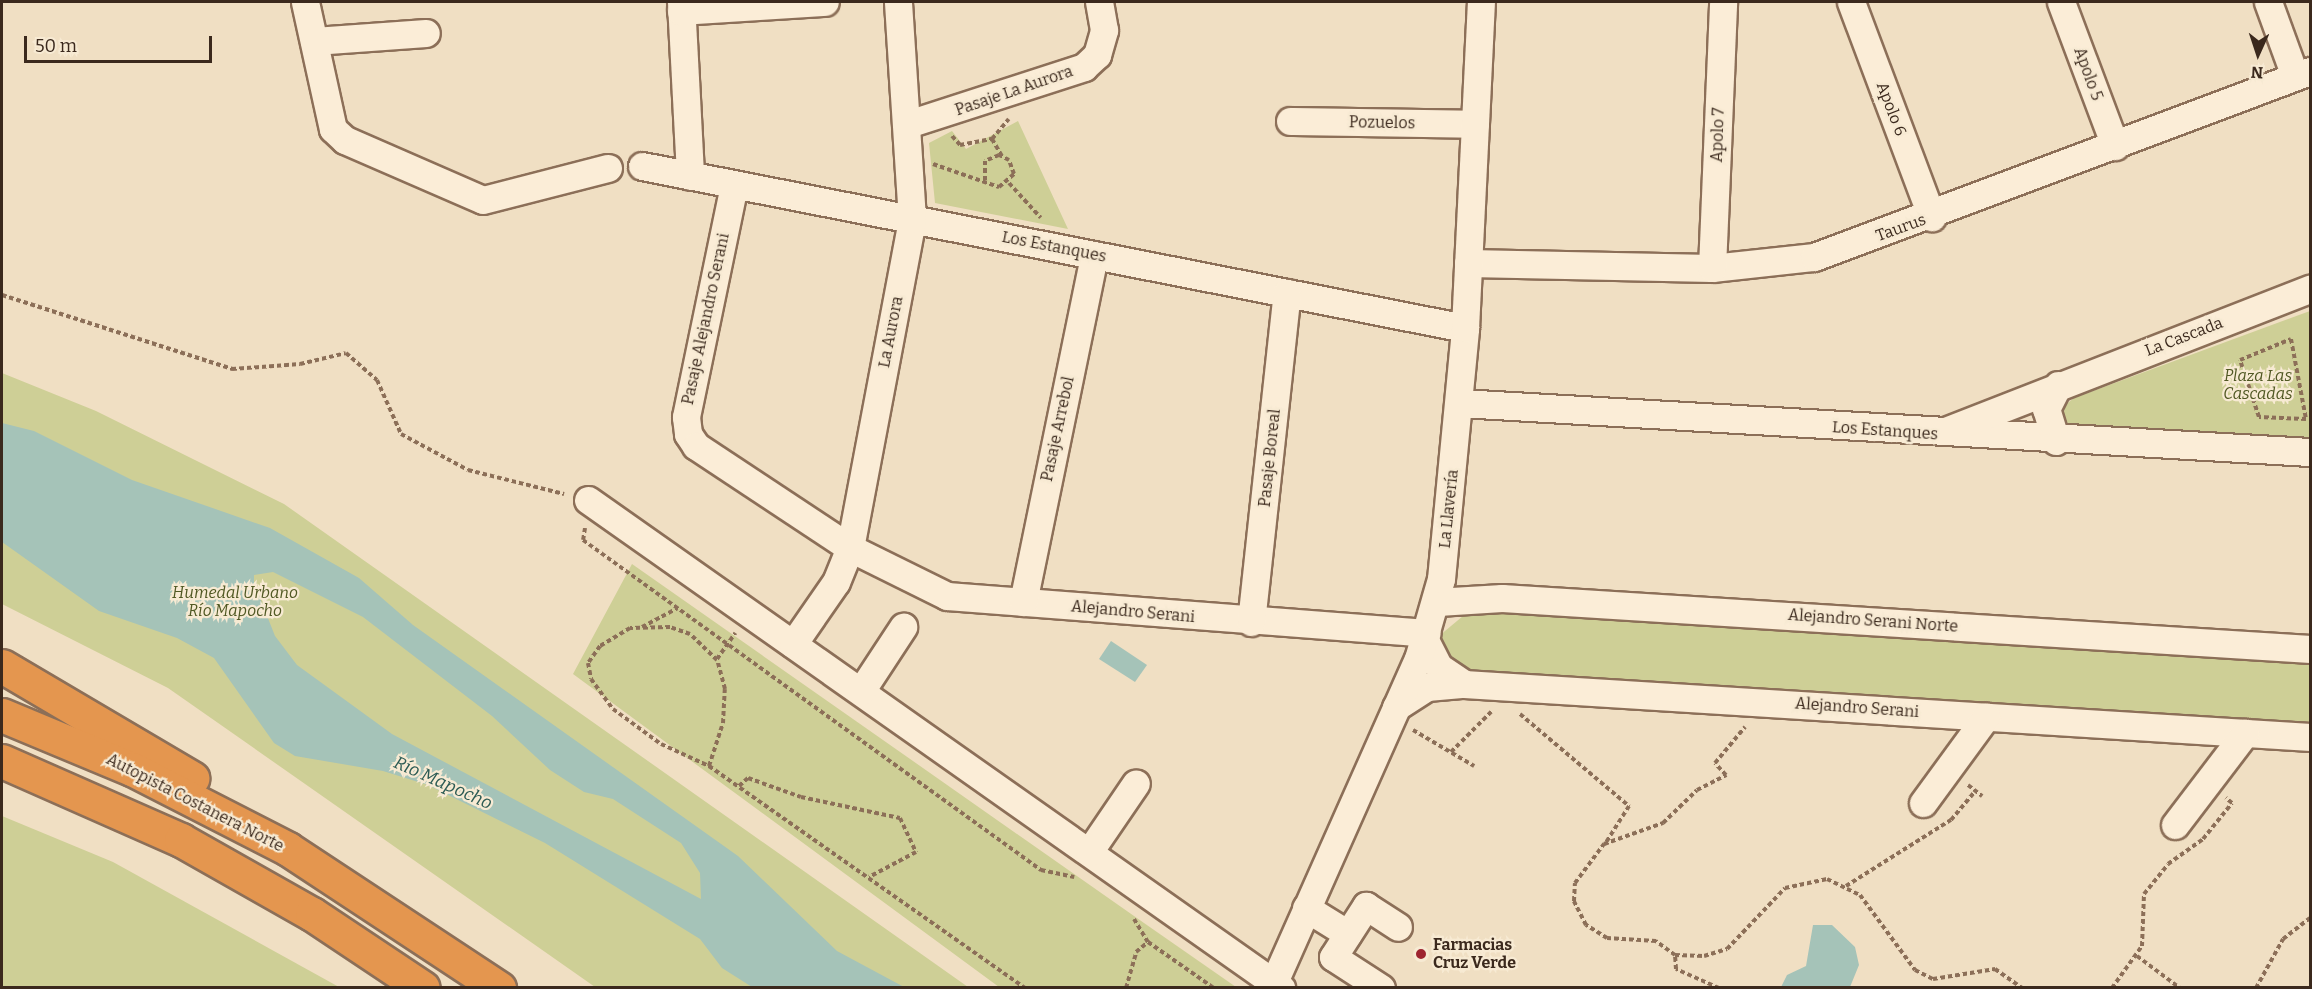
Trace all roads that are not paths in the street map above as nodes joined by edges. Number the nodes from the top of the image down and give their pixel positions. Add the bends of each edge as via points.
1 (305, 2) edge
2 (825, 2) edge
3 (898, 2) edge
4 (1099, 2) edge
5 (1480, 2) edge
6 (1723, 2) edge
7 (1851, 2) edge
8 (2061, 2) edge
9 (2268, 2) edge
10 (681, 6) edge
11 (426, 33) dead end
12 (314, 41) junction
13 (2303, 73) edge
14 (1290, 122) dead end
15 (908, 123) junction
16 (1474, 124) junction
17 (2115, 146) junction
18 (642, 166) dead end
19 (608, 168) dead end
20 (690, 176) junction
21 (734, 185) junction
22 (1932, 217) junction
23 (912, 219) junction
24 (1094, 255) junction
25 (1468, 263) junction
26 (1712, 268) junction
27 (2310, 289) edge
28 (1287, 293) junction
29 (1465, 328) junction
30 (2058, 385) junction
31 (1460, 403) junction
32 (1937, 434) junction
33 (2056, 441) junction
34 (2310, 452) edge
35 (588, 500) road end
36 (850, 548) junction
37 (1023, 602) junction
38 (1436, 603) junction
39 (1251, 622) junction
40 (903, 627) dead end
41 (1426, 636) junction
42 (793, 644) junction
43 (2310, 649) edge
44 (2, 666) edge
45 (1464, 684) junction
46 (861, 691) junction
47 (1394, 712) junction
48 (2, 715) edge
49 (1986, 717) junction
50 (2245, 734) junction
51 (2310, 737) edge
52 (2, 761) edge
53 (1136, 783) dead end
54 (1923, 803) dead end
55 (2175, 825) dead end
56 (288, 849) junction
57 (1089, 852) junction
58 (1306, 908) junction
59 (1398, 927) dead end
60 (1348, 934) junction
61 (1277, 985) edge
62 (423, 987) edge
63 (500, 987) edge
64 (1381, 987) edge

1 - 12 street
2 - 10 street
3 - 15 street, La Aurora
4 - 15 street, Pasaje La Aurora via 1104,30 1097,55 1084,68
5 - 16 street, La Llavería
6 - 26 street, Apolo 7
7 - 22 street, Apolo 6
8 - 17 street, Apolo 5
9 - 13 street
10 - 20 street
11 - 12 street
12 - 19 street via 338,135 449,189 495,198
13 - 17 street, Taurus
14 - 16 street, Pozuelos
15 - 23 street, La Aurora
16 - 25 street, La Llavería
17 - 22 street, Taurus
18 - 20 street, Los Estanques
20 - 21 street, Los Estanques
21 - 23 street, Los Estanques
21 - 36 street, Pasaje Alejandro Serani via 686,417 688,434 696,446
22 - 26 street, Taurus via 1814,257
23 - 24 street, Los Estanques
23 - 36 street, La Aurora
24 - 28 street, Los Estanques
24 - 37 street, Pasaje Arrebol
25 - 26 street, Taurus
25 - 29 street, La Llavería
27 - 30 street, La Cascada
28 - 29 street, Los Estanques
28 - 39 street, Pasaje Boreal
29 - 31 street, La Llavería
30 - 32 street, La Cascada
30 - 33 street via 2046,409
31 - 32 street, Los Estanques
31 - 38 street, La Llavería
32 - 33 street, Los Estanques
33 - 34 street, Los Estanques
35 - 42 street
36 - 37 street, Alejandro Serani via 929,591
36 - 42 street, La Aurora via 837,582
37 - 39 street, Alejandro Serani
38 - 41 street, La Llavería
38 - 43 street, Alejandro Serani Norte via 1502,598
39 - 41 street, Alejandro Serani
40 - 46 street
41 - 45 street via 1439,667
41 - 47 street, La Llavería
42 - 46 street
44 - 56 highway via 192,778
45 - 47 street, Alejandro Serani via 1427,687
45 - 49 street, Alejandro Serani
46 - 57 street
47 - 58 street, La Llavería
48 - 56 highway, Autopista Costanera Norte via 132,769
49 - 50 street, Alejandro Serani
49 - 54 street
50 - 51 street, Alejandro Serani
50 - 55 street
52 - 62 highway via 181,840 312,914
53 - 57 street
56 - 63 highway, Autopista Costanera Norte
57 - 61 street
58 - 60 street
58 - 61 street, La Llavería
59 - 60 street via 1366,906
60 - 64 street via 1333,957

